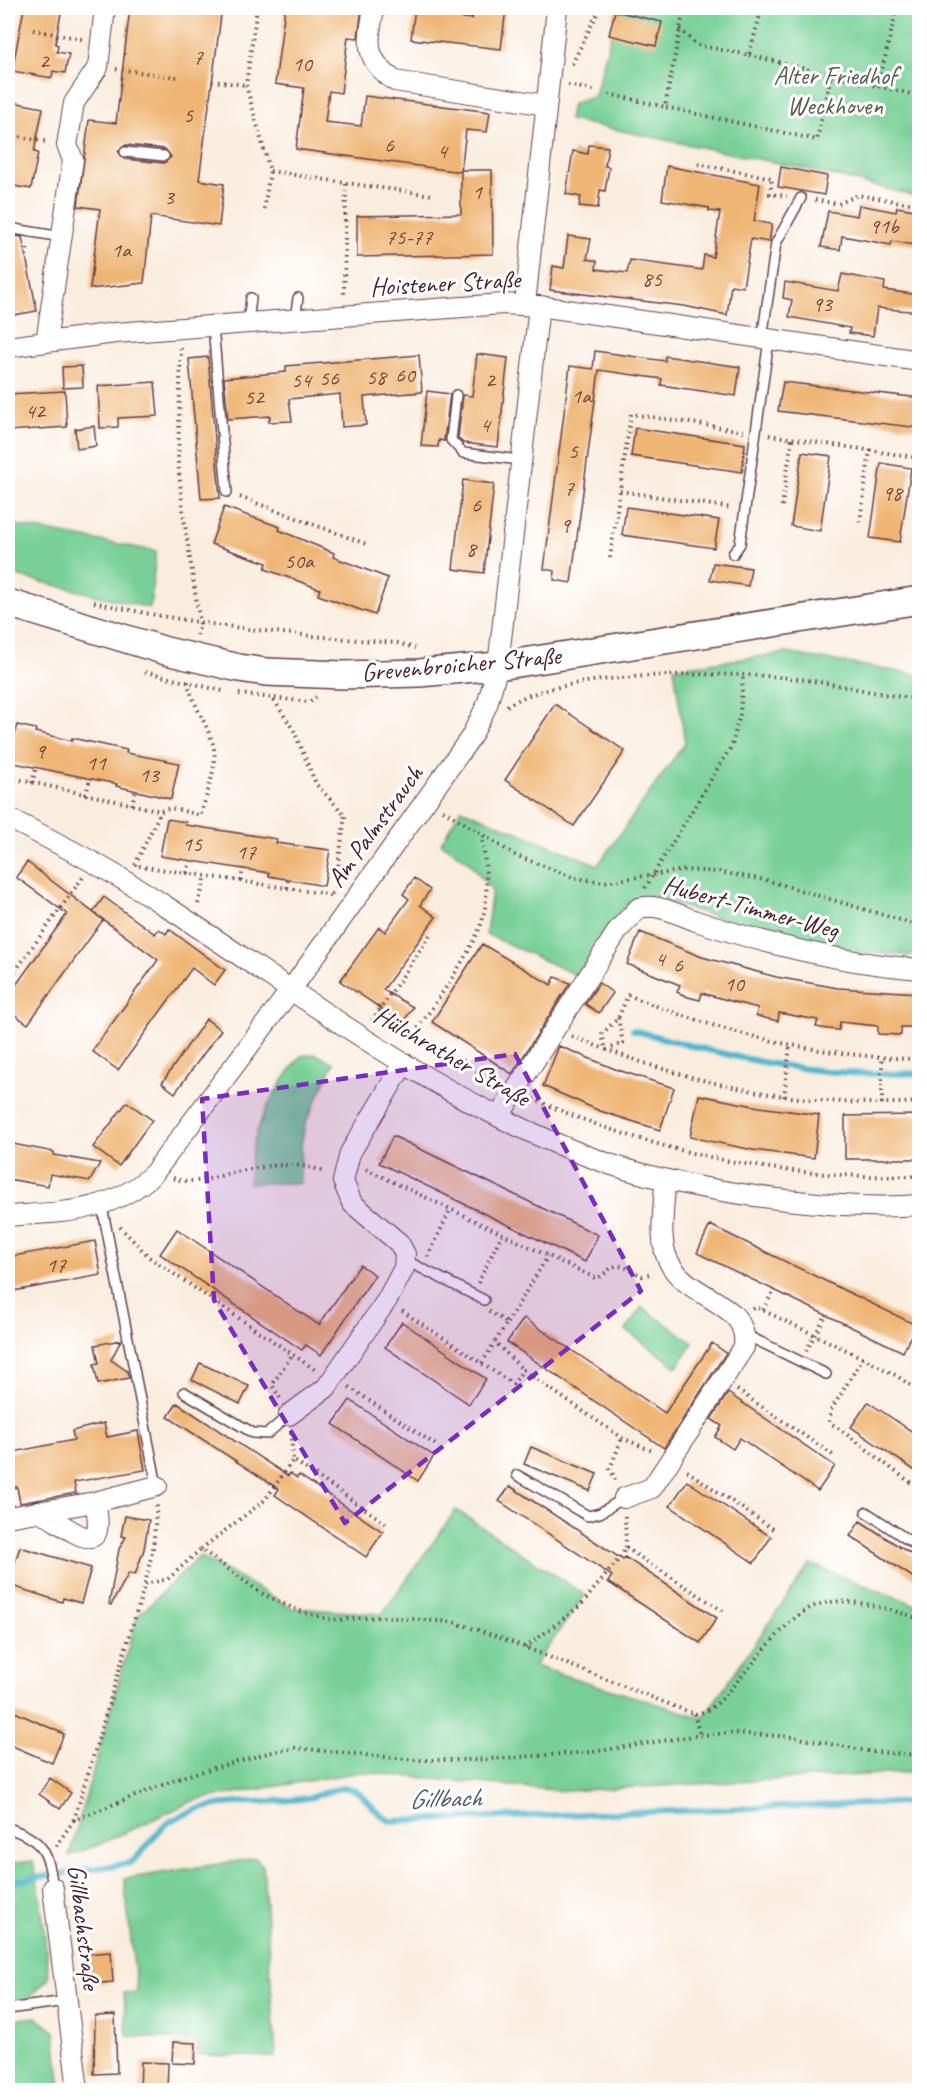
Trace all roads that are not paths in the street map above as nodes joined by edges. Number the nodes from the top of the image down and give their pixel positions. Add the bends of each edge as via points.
1 (105, 8) edge
2 (374, 8) edge
3 (557, 8) edge
4 (546, 105) junction
5 (126, 152) dead end
6 (164, 156) dead end
7 (801, 198) road end
8 (8, 228) edge
9 (62, 237) junction
10 (251, 298) dead end
11 (298, 298) dead end
12 (532, 305) junction
13 (295, 319) junction
14 (248, 322) junction
15 (213, 326) junction
16 (766, 340) junction
17 (46, 342) junction
18 (8, 347) edge
19 (920, 361) edge
20 (456, 395) dead end
21 (520, 460) junction
22 (227, 492) road end
23 (733, 554) dead end
24 (920, 600) edge
25 (8, 603) edge
26 (498, 666) junction
27 (8, 818) edge
28 (920, 969) edge
29 (290, 991) junction
30 (404, 1063) junction
31 (499, 1116) junction
32 (665, 1180) junction
33 (920, 1205) edge
34 (102, 1206) junction
35 (8, 1216) edge
36 (414, 1265) junction
37 (484, 1300) road end
38 (741, 1327) junction
39 (826, 1374) dead end
40 (184, 1392) dead end
41 (289, 1415) joint
42 (517, 1475) dead end
43 (157, 1486) joint
44 (624, 1498) joint
45 (95, 1502) junction
46 (38, 1512) junction
47 (866, 1512) dead end
48 (8, 1517) edge
49 (920, 1548) edge
50 (8, 1828) edge
51 (53, 1888) joint
52 (66, 2001) junction
53 (8, 2009) edge
54 (78, 2091) edge

1 - 9 street via 98,67 74,103 74,156
2 - 4 street via 370,52 381,70 395,81
3 - 4 street, Am Palmstrauch via 555,84
4 - 12 street, Am Palmstrauch
5 - 6 lane
7 - 16 lane via 776,243
8 - 9 lane
9 - 17 street
10 - 14 lane
11 - 13 lane
12 - 13 street, Hoistener Straße via 479,304
12 - 16 street, Hoistener Straße
12 - 21 street, Am Palmstrauch
13 - 14 street, Hoistener Straße
14 - 15 street, Hoistener Straße
15 - 17 street, Hoistener Straße
15 - 22 lane
16 - 19 street, Hoistener Straße
16 - 23 lane via 740,544
17 - 18 street, Hoistener Straße
20 - 21 lane via 451,440 463,453
21 - 26 street, Am Palmstrauch
24 - 26 main road, Grevenbroicher Straße
25 - 26 main road, Grevenbroicher Straße via 191,657 266,672 419,673
26 - 29 street, Am Palmstrauch via 485,711 471,737
27 - 29 street, Hülchrather Straße via 94,862 131,873 192,923
28 - 31 street, Hubert-Timmer-Weg via 820,956 748,938 667,910 639,908 619,929
29 - 30 street, Hülchrather Straße
29 - 34 street, Am Palmstrauch via 157,1170 135,1190
30 - 31 street, Hülchrather Straße
30 - 36 street via 344,1173 352,1203 397,1239
31 - 32 street, Hülchrather Straße via 576,1151
32 - 33 street, Hülchrather Straße via 728,1193 827,1205
32 - 38 street via 664,1244 670,1264 688,1286 729,1309
34 - 35 street, Am Palmstrauch
34 - 43 lane
36 - 37 lane
36 - 41 street via 401,1276 326,1389
38 - 39 lane
38 - 44 street via 744,1347 672,1461 652,1488
40 - 41 lane via 253,1433 267,1434
42 - 44 lane via 588,1516 600,1514
43 - 45 street
45 - 46 street
45 - 46 street via 96,1531 84,1538
46 - 48 street
47 - 49 lane
50 - 51 lane, Gillbachstraße via 32,1837 46,1853
51 - 52 street, Gillbachstraße
52 - 53 lane
52 - 54 street, Gillbachstraße

